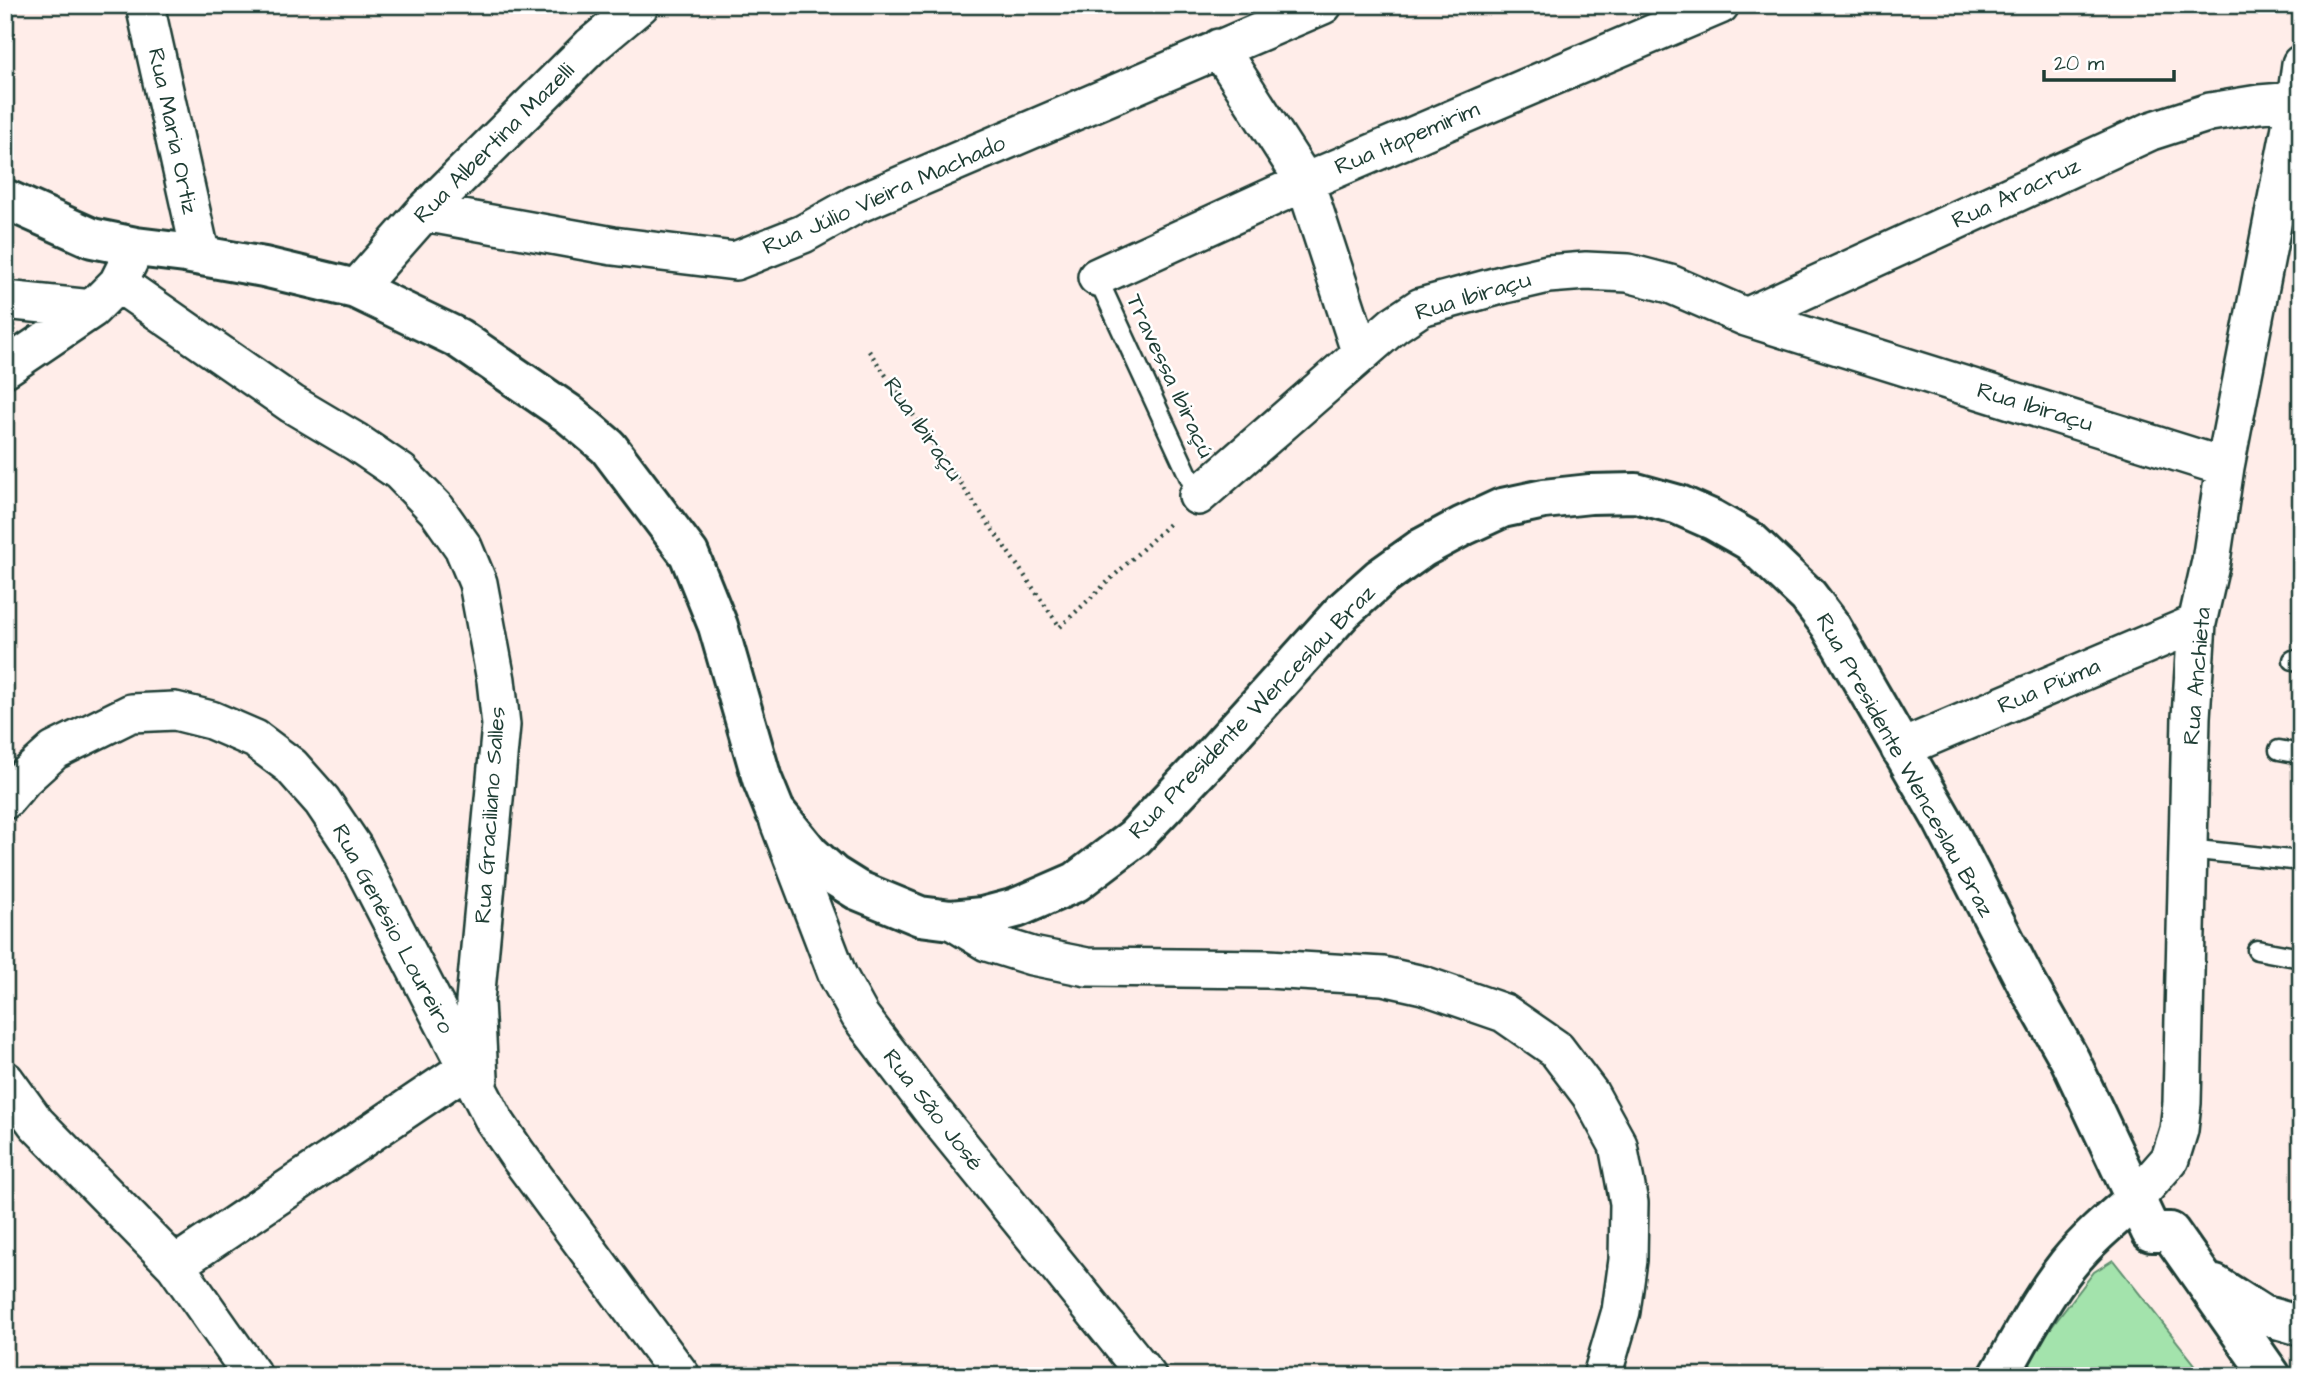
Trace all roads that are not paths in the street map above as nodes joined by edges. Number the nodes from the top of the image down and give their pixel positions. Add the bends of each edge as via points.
1 (145, 5) edge
2 (640, 5) edge
3 (1323, 5) edge
4 (1720, 5) edge
5 (1219, 48) junction
6 (2301, 64) edge
7 (2296, 101) junction
8 (1305, 182) junction
9 (5, 198) edge
10 (424, 212) junction
11 (136, 247) junction
12 (201, 256) junction
13 (1097, 276) joint
14 (118, 283) junction
15 (356, 289) junction
16 (5, 300) edge
17 (92, 309) junction
18 (1746, 317) junction
19 (1361, 354) junction
20 (5, 368) edge
21 (2225, 467) junction
22 (1198, 496) joint
23 (2197, 623) junction
24 (1900, 749) junction
25 (2279, 750) dead end
26 (2301, 754) edge
27 (5, 800) edge
28 (775, 811) junction
29 (2188, 849) junction
30 (2301, 862) edge
31 (951, 920) junction
32 (2258, 950) dead end
33 (2301, 958) edge
34 (5, 1080) edge
35 (473, 1081) junction
36 (2135, 1199) junction
37 (2170, 1232) junction
38 (175, 1265) junction
39 (2301, 1326) edge
40 (253, 1376) edge
41 (681, 1376) edge
42 (1147, 1376) edge
43 (1602, 1376) edge
44 (1999, 1376) edge
45 (2271, 1376) edge

1 - 12 street, Rua Maria Ortiz
2 - 10 street, Rua Albertina Mazelli via 590,46
3 - 5 street, Rua Júlio Vieira Machado
4 - 8 street, Rua Itapemirim
5 - 8 street
5 - 10 street, Rua Júlio Vieira Machado via 735,261 613,246
6 - 7 street, Rua Anchieta
7 - 18 street, Rua Aracruz via 2210,112 2151,131
7 - 21 street, Rua Anchieta
8 - 13 street, Rua Itapemirim
8 - 19 street
9 - 11 street, Rua Presidente Wenceslau Braz via 92,238
10 - 15 street, Rua Albertina Mazelli
11 - 12 street, Rua Presidente Wenceslau Braz
11 - 14 street
12 - 15 street, Rua Presidente Wenceslau Braz
13 - 22 lane, Travessa Ibiraçú
14 - 17 street
14 - 35 street, Rua Graciliano Salles via 292,404 400,472 437,510 463,547 484,609 501,725 475,1001
15 - 28 street, Rua Presidente Wenceslau Braz via 458,338 608,446 689,554 718,626
16 - 17 street
17 - 20 street
18 - 19 street, Rua Ibiraçu via 1670,284 1629,273 1548,274 1420,307
18 - 21 street, Rua Ibiraçu
19 - 22 street, Rua Ibiraçu
21 - 23 street, Rua Anchieta
23 - 24 street, Rua Piúma
23 - 29 street, Rua Anchieta
24 - 31 street, Rua Presidente Wenceslau Braz via 1830,625 1808,596 1750,541 1679,505 1636,493 1545,499 1502,508 1463,526 1380,578 1343,611 1142,830 1076,882 1016,908
24 - 36 street, Rua Presidente Wenceslau Braz via 2070,1060
25 - 26 lane
27 - 35 street, Rua Genésio Loureiro via 54,751 131,713 175,711 255,739 291,766 353,847
28 - 31 street, Rua Presidente Wenceslau Braz via 810,854 857,890 920,916
28 - 42 street, Rua São José via 838,976 860,1016
29 - 30 lane
29 - 36 street, Rua Anchieta via 2179,1130 2170,1159
31 - 43 street via 987,942 1087,967 1268,969 1383,976 1504,1013 1556,1049 1590,1094 1618,1145 1629,1203 1621,1311
32 - 33 lane
34 - 38 street via 36,1123
35 - 38 street
35 - 41 street, Rua Graciliano Salles via 517,1154
36 - 37 street, Rua Presidente Wenceslau Braz via 2151,1232
36 - 44 street via 2069,1263
37 - 39 street, Rua Presidente Wenceslau Braz via 2199,1272 2232,1297 2262,1315
37 - 45 street, Rua Presidente Wenceslau Braz
38 - 40 street

